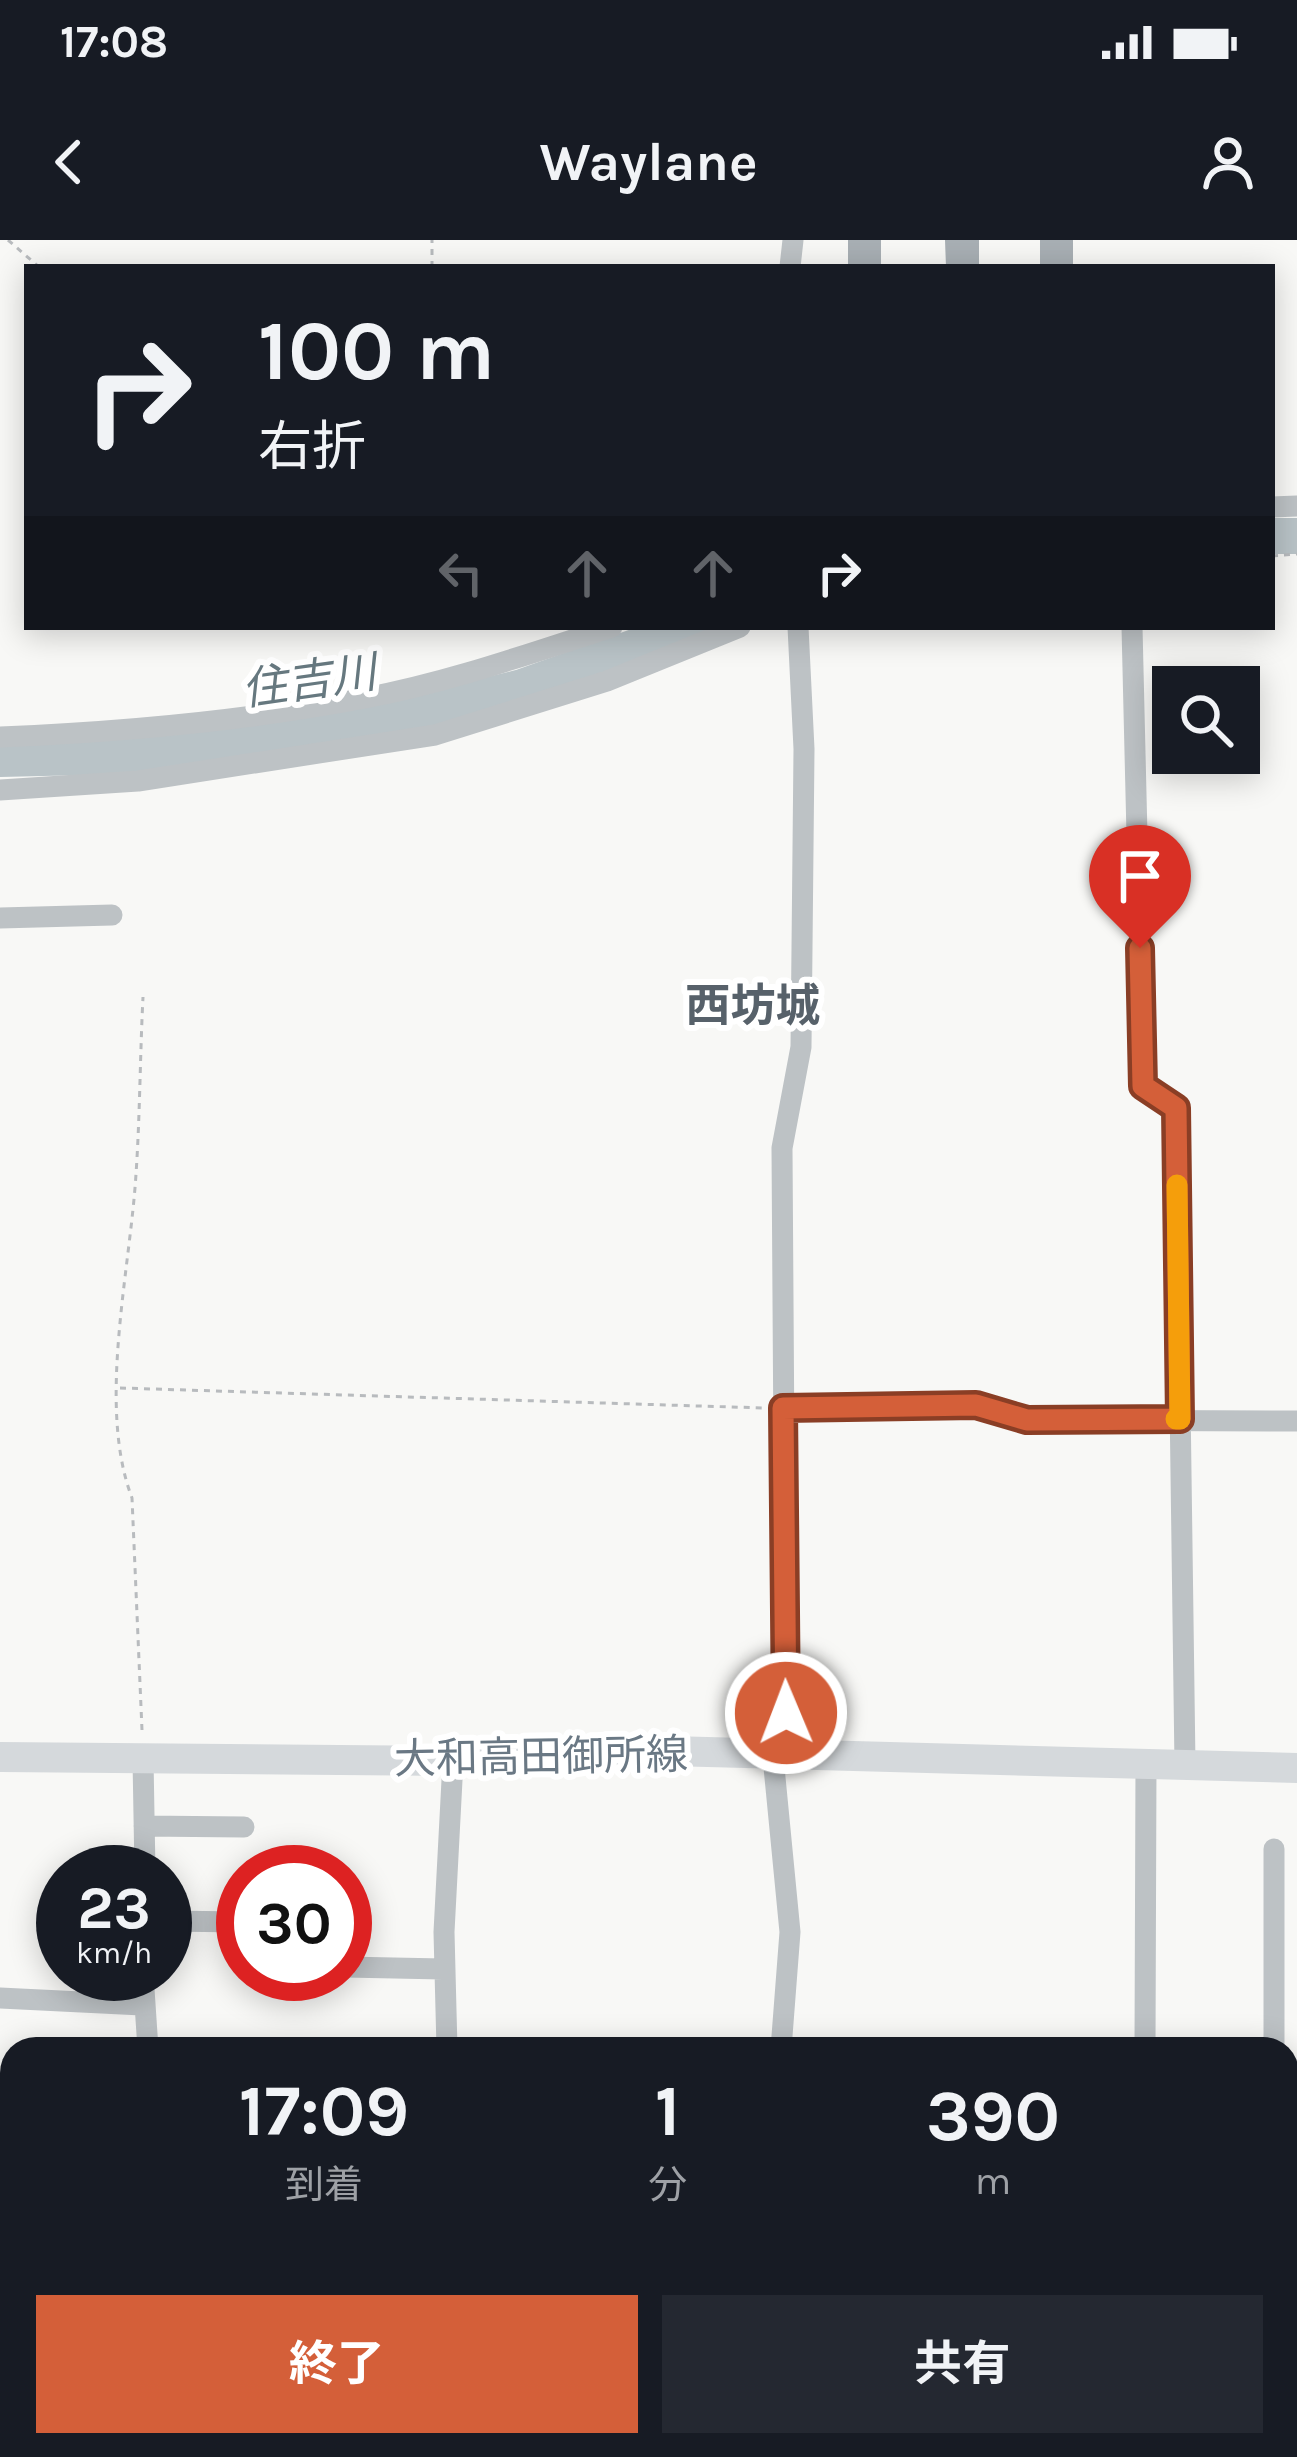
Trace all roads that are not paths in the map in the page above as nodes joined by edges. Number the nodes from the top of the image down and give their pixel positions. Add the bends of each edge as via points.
1 (603, 630) edge
2 (733, 630) edge
3 (797, 630) edge
4 (1132, 630) edge
5 (0, 737) edge
6 (0, 790) edge
7 (112, 915) dead end
8 (0, 918) edge
9 (783, 1408) junction
10 (1180, 1419) junction
11 (1297, 1420) edge
12 (0, 1756) edge
13 (780, 1757) junction
14 (142, 1759) junction
15 (453, 1761) junction
16 (1145, 1763) junction
17 (1185, 1765) junction
18 (1297, 1768) edge
19 (144, 1826) junction
20 (244, 1827) dead end
21 (144, 1845) edge
22 (1274, 1849) dead end
23 (372, 1968) edge
24 (443, 1969) junction
25 (0, 1998) edge
26 (142, 2001) edge
27 (142, 2005) junction
28 (146, 2037) edge
29 (446, 2037) edge
30 (782, 2037) edge
31 (1145, 2037) edge
32 (1274, 2037) edge

1 - 5 street via 363,698 184,725
2 - 6 street via 607,681 435,735 138,781
3 - 9 street via 801,1047 782,1148
4 - 10 street via 1143,1086 1176,1108
7 - 8 street
9 - 10 street via 976,1405 1027,1420
9 - 13 street
10 - 11 street
10 - 17 street
12 - 14 main road, 大和高田御所線
13 - 15 main road, 大和高田御所線 via 594,1749
13 - 16 main road, 大和高田御所線
13 - 30 street via 790,1932
14 - 15 main road, 大和高田御所線
14 - 19 street
15 - 24 street
16 - 17 main road, 大和高田御所線
16 - 31 street
17 - 18 main road, 大和高田御所線
19 - 20 street
19 - 21 street
22 - 32 street
23 - 24 street
24 - 29 street
25 - 27 street
26 - 27 street
27 - 28 street

